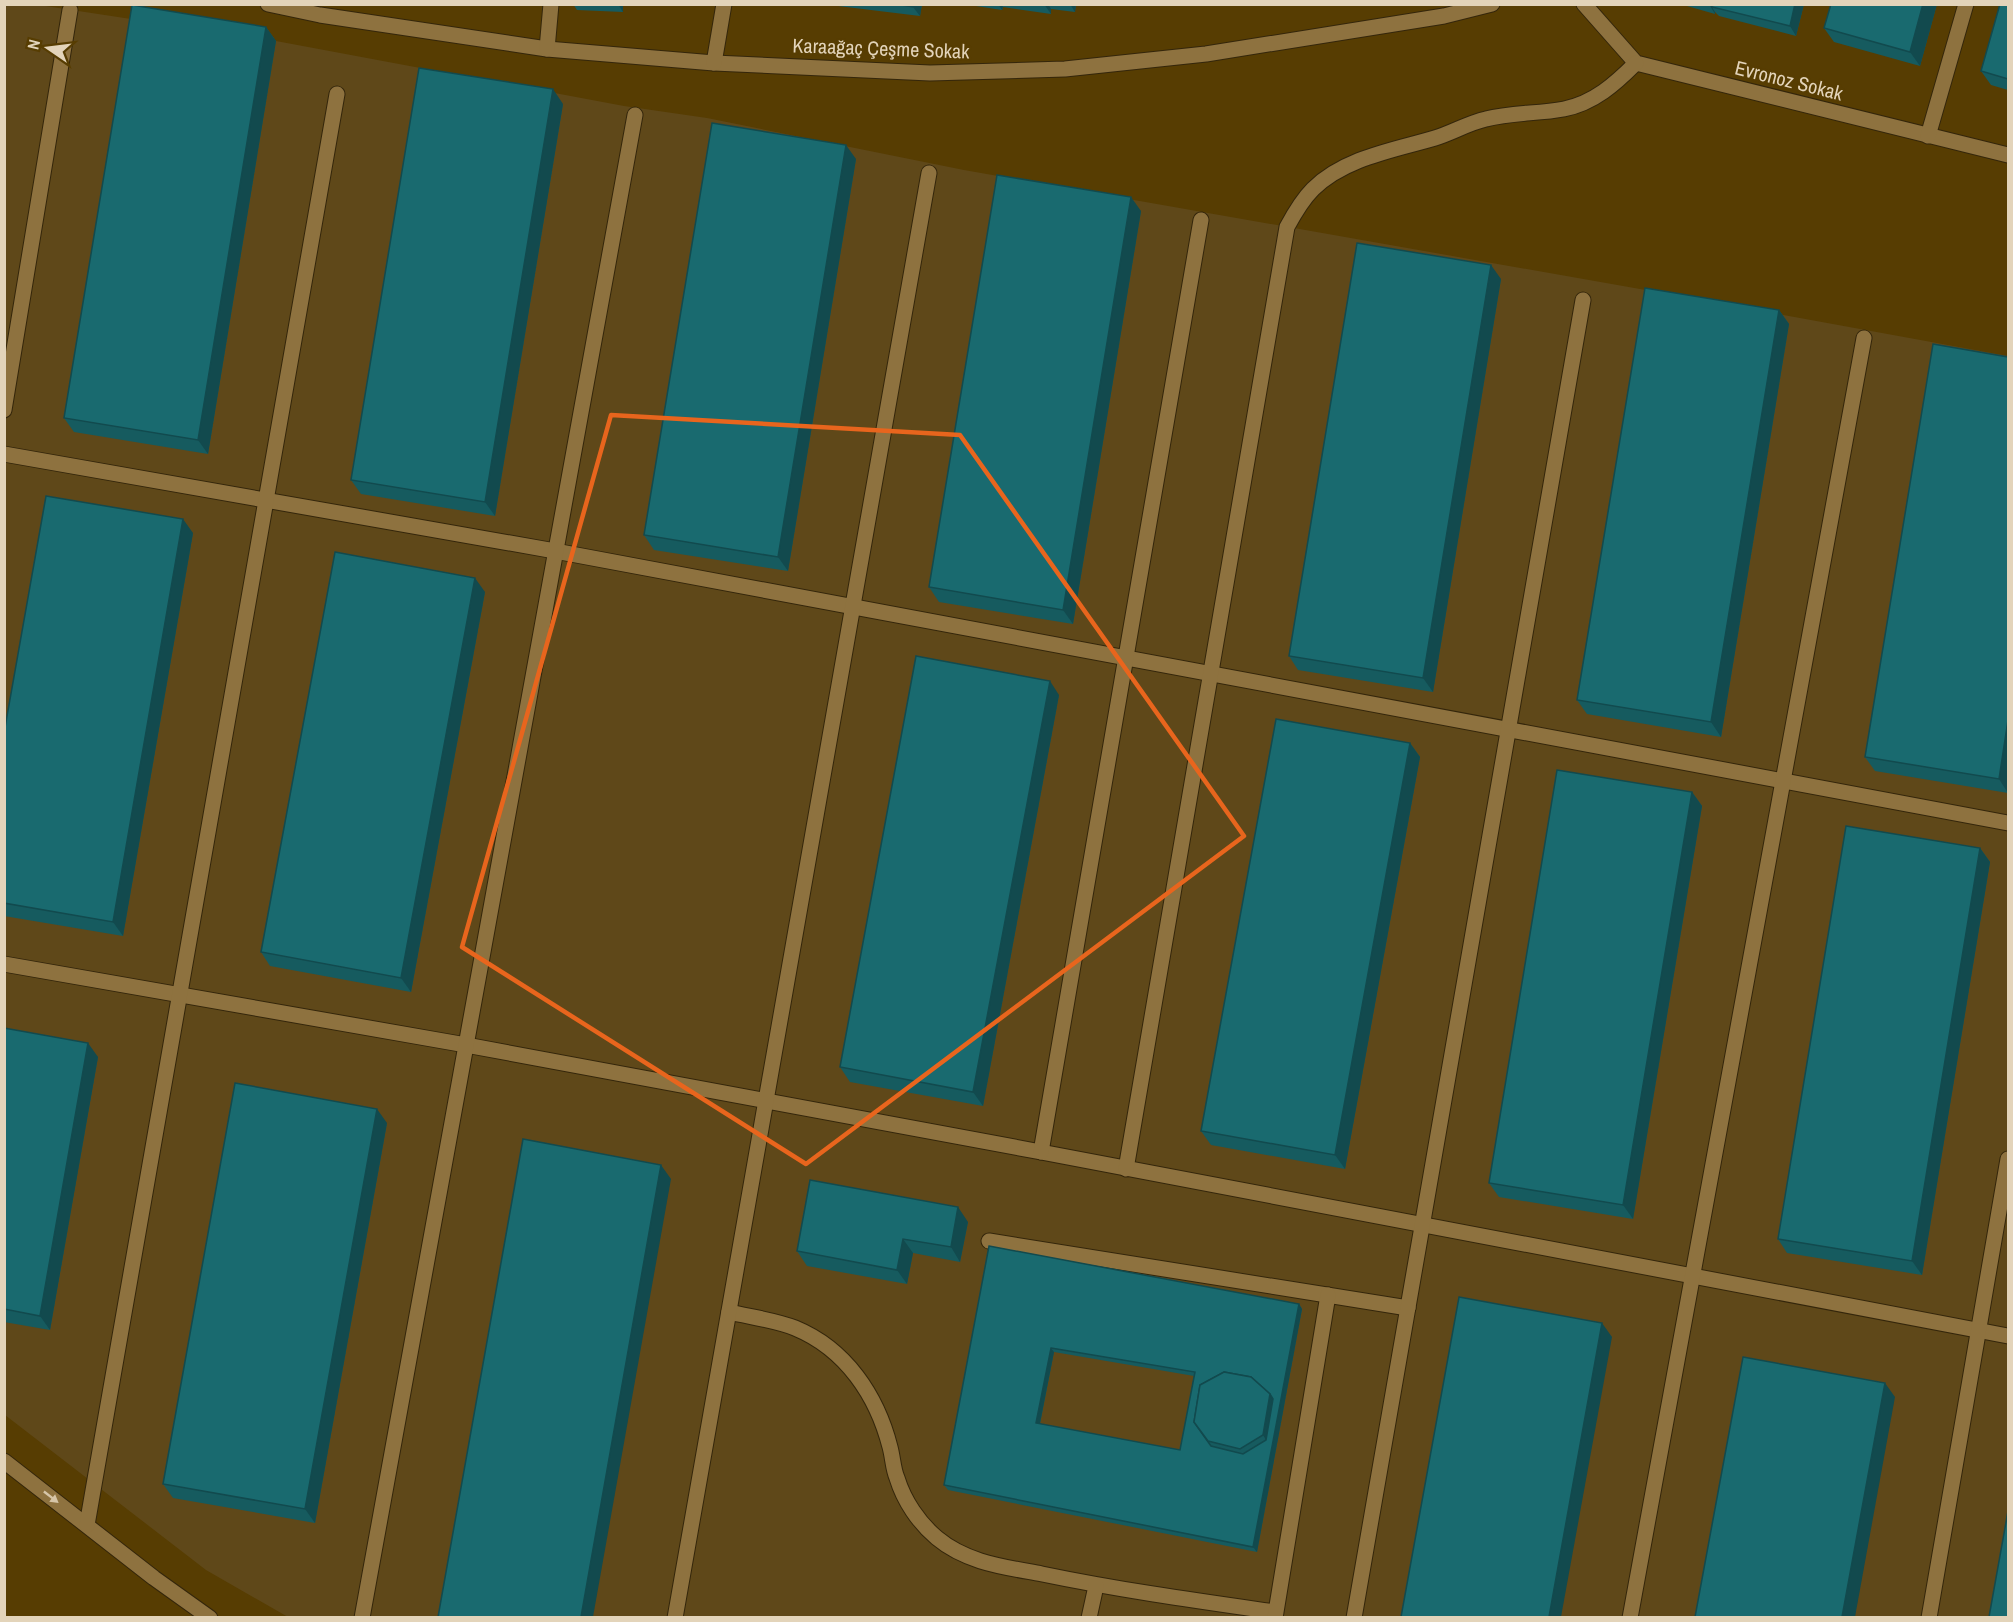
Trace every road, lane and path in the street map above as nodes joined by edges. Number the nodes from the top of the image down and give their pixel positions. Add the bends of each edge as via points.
1 (268, 4) edge
2 (551, 4) edge
3 (724, 4) edge
4 (1492, 4) edge
5 (1584, 4) edge
6 (1966, 4) edge
7 (70, 10) dead end
8 (320, 10) edge
9 (547, 49) junction
10 (714, 63) junction
11 (1636, 63) junction
12 (337, 94) dead end
13 (634, 115) dead end
14 (1928, 136) junction
15 (2008, 155) edge
16 (929, 173) dead end
17 (1201, 220) dead end
18 (1583, 300) dead end
19 (1864, 338) dead end
20 (4, 410) edge
21 (4, 454) edge
22 (266, 500) junction
23 (555, 551) junction
24 (852, 608) junction
25 (1126, 658) junction
26 (1211, 673) junction
27 (1508, 729) junction
28 (1783, 781) junction
29 (2008, 823) edge
30 (4, 964) edge
31 (180, 995) junction
32 (466, 1045) junction
33 (766, 1102) junction
34 (1041, 1152) junction
35 (2008, 1159) edge
36 (1126, 1169) junction
37 (1422, 1225) junction
38 (990, 1241) dead end
39 (1692, 1277) junction
40 (1328, 1295) junction
41 (1408, 1308) junction
42 (729, 1312) junction
43 (1979, 1331) junction
44 (2008, 1336) edge
45 (4, 1461) edge
46 (87, 1525) junction
47 (1096, 1586) junction
48 (1275, 1615) edge
49 (210, 1617) edge
50 (362, 1617) edge
51 (675, 1617) edge
52 (1089, 1617) edge
53 (1354, 1617) edge
54 (1630, 1617) edge
55 (1929, 1617) edge

1 - 8 street, Karaağaç Çeşme Sokak
2 - 9 street
3 - 10 street
4 - 10 street, Karaağaç Çeşme Sokak via 1444,16 1206,54 1065,69 930,73
5 - 11 street
6 - 14 street
7 - 20 street
8 - 9 street, Karaağaç Çeşme Sokak
9 - 10 street, Karaağaç Çeşme Sokak
11 - 14 street, Evronoz Sokak
11 - 26 street via 1612,87 1586,102 1564,109 1484,119 1363,159 1313,189 1297,209 1287,227
12 - 22 street
13 - 23 street
14 - 15 street, Evronoz Sokak
16 - 24 street
17 - 25 street
18 - 27 street
19 - 28 street
21 - 22 street
22 - 23 street
22 - 31 street
23 - 24 street
23 - 32 street
24 - 25 street
24 - 33 street
25 - 26 street
25 - 34 street
26 - 27 street
26 - 36 street
27 - 28 street
27 - 37 street
28 - 29 street
28 - 39 street
30 - 31 street
31 - 32 street
31 - 46 street
32 - 33 street
32 - 50 street
33 - 34 street
33 - 42 street
34 - 36 street
35 - 43 street
36 - 37 street
37 - 39 street
37 - 41 street
38 - 40 street
39 - 43 street
39 - 54 street
40 - 41 street
40 - 48 street
41 - 53 street
42 - 47 street via 794,1328 816,1339 854,1371 878,1409 906,1501 936,1538 974,1560
42 - 51 street
43 - 44 street
43 - 55 street
45 -> 46 street
46 - 49 street
47 - 48 street
47 - 52 street

